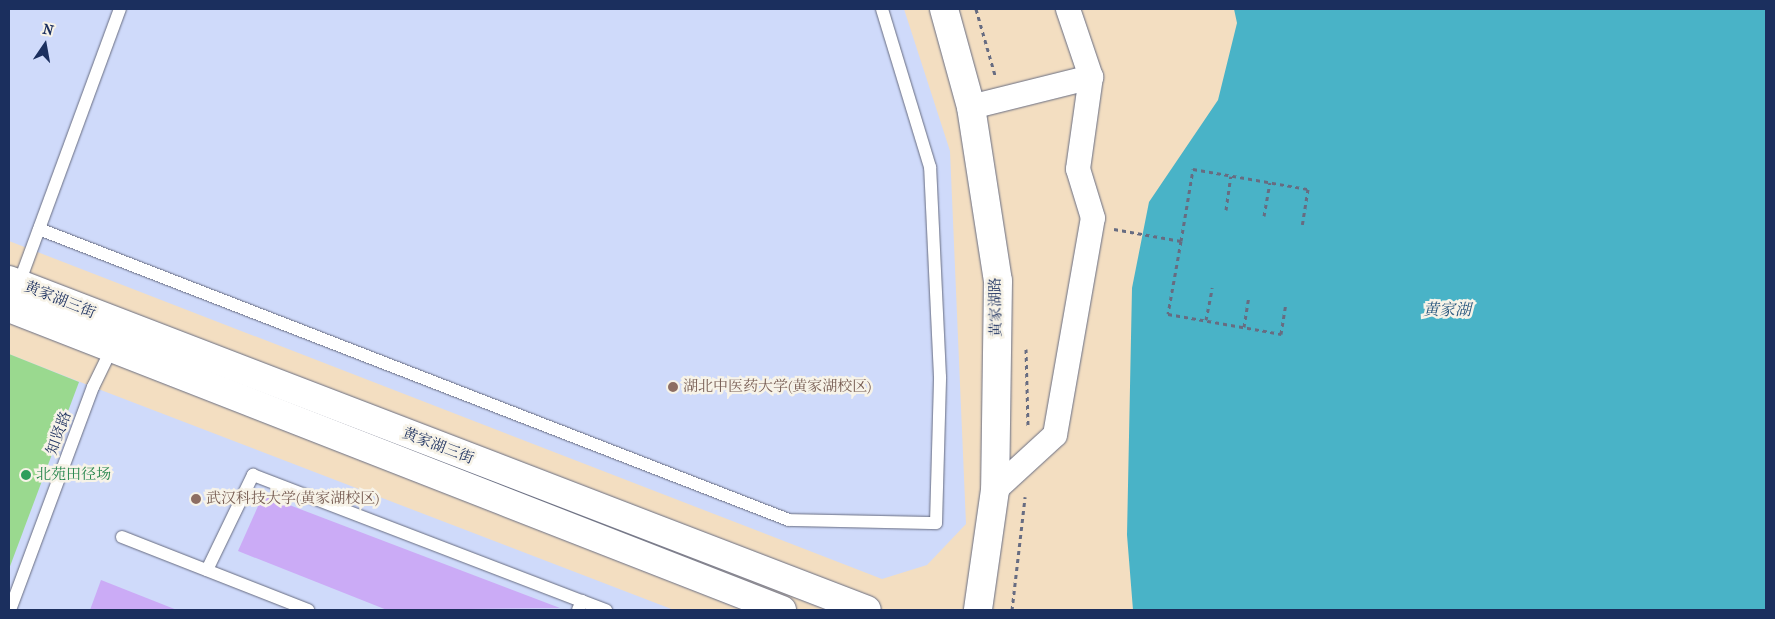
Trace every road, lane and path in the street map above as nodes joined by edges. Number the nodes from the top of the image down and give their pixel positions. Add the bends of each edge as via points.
1 (120, 9) edge
2 (882, 9) edge
3 (944, 9) edge
4 (1068, 9) edge
5 (1091, 77) junction
6 (971, 107) junction
7 (1231, 176) junction
8 (1270, 183) junction
9 (1226, 210) dead end
10 (1264, 216) dead end
11 (1092, 225) junction
12 (1302, 225) dead end
13 (39, 229) junction
14 (1181, 241) junction
15 (14, 282) edge
16 (1212, 288) dead end
17 (1249, 296) dead end
18 (1286, 304) dead end
19 (9, 309) edge
20 (1206, 320) junction
21 (1244, 327) junction
22 (115, 337) junction
23 (995, 490) junction
24 (122, 537) dead end
25 (207, 570) junction
26 (580, 606) edge
27 (10, 610) edge
28 (308, 610) edge
29 (606, 610) edge
30 (782, 610) edge
31 (867, 610) edge
32 (978, 610) edge

1 - 13 lane
2 - 13 lane via 930,167 940,377 936,524 789,520
3 - 6 street, 黄家湖路
4 - 5 street
5 - 6 street
5 - 11 street via 1078,169 1093,218
6 - 23 street, 黄家湖路 via 998,280
7 - 8 path
7 - 9 path
7 - 14 path via 1193,169
8 - 10 path
8 - 12 path via 1308,189
11 - 14 path
11 - 23 street via 1055,435
13 - 15 lane
14 - 20 path via 1168,314
15 - 19 lane
15 - 22 street, 黄家湖三街
16 - 20 path
17 - 21 path
18 - 21 path via 1280,334
19 - 22 street, 黄家湖三街
20 - 21 path
22 - 27 lane, 知贤路 via 93,387
22 - 30 street, 黄家湖三街
22 - 31 street, 黄家湖三街
23 - 32 street, 黄家湖路
24 - 25 lane
25 - 26 lane via 253,475
25 - 28 lane
26 - 29 lane

